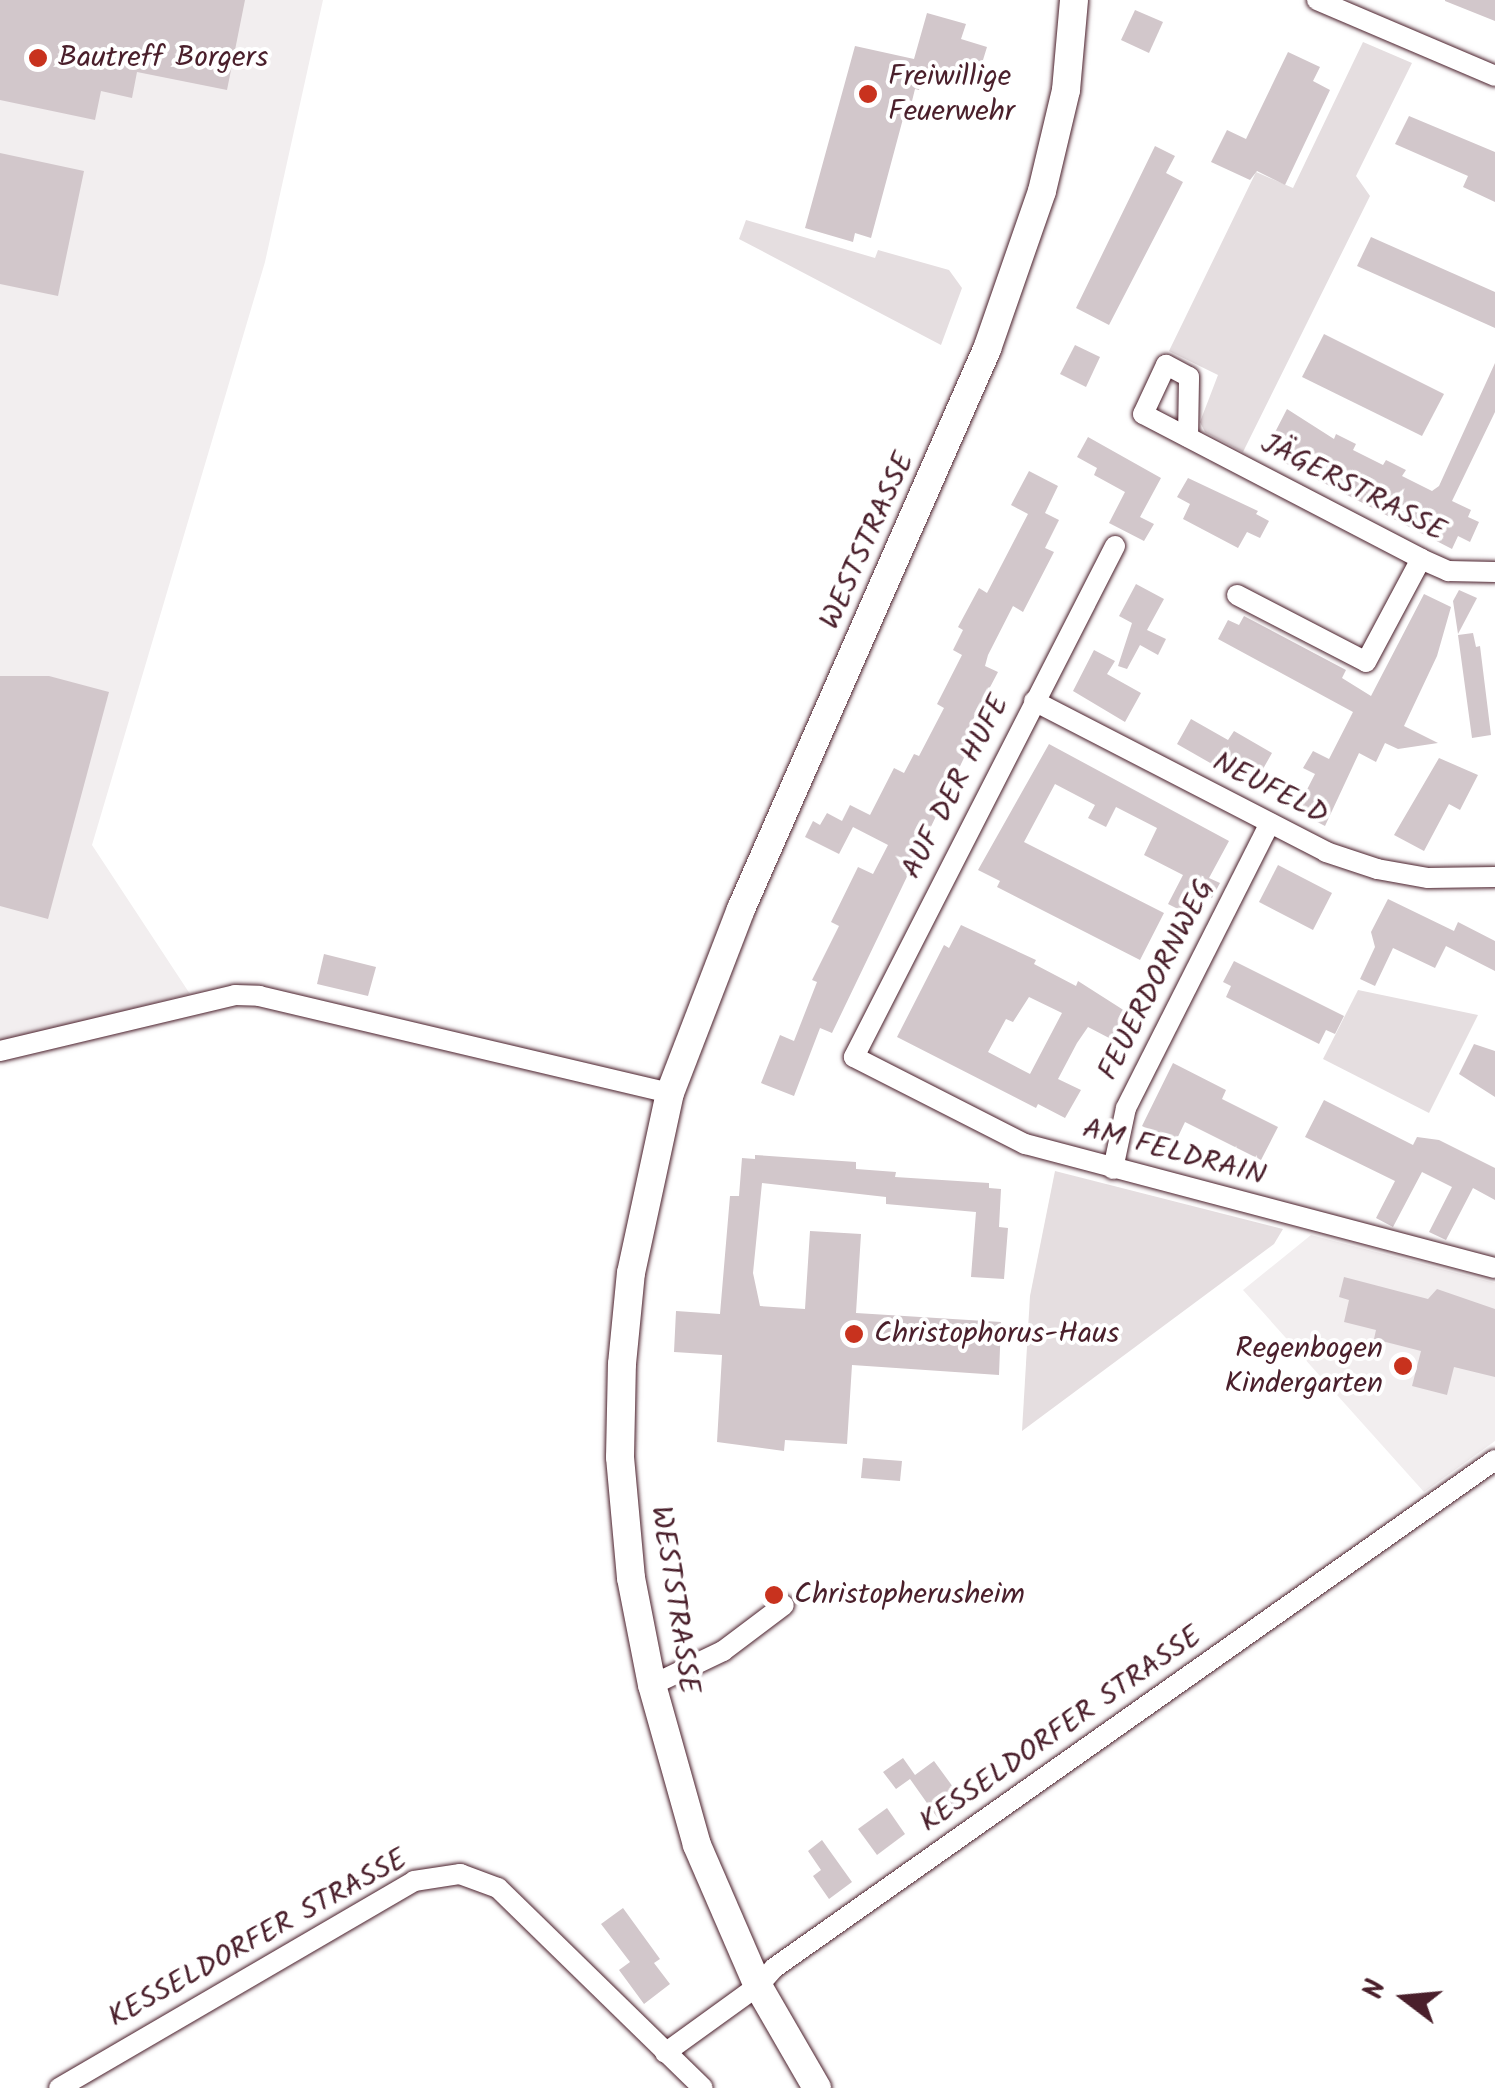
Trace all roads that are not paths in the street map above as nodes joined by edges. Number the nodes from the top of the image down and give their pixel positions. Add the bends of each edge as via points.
1 (1074, 0) edge
2 (1317, 0) edge
3 (1495, 76) edge
4 (1188, 437) dead end
5 (1115, 546) dead end
6 (1421, 559) junction
7 (1495, 572) edge
8 (1237, 595) dead end
9 (1034, 701) junction
10 (1270, 823) junction
11 (1495, 878) edge
12 (0, 1052) edge
13 (854, 1057) joint
14 (670, 1093) junction
15 (1113, 1169) junction
16 (1495, 1268) edge
17 (1495, 1460) edge
18 (784, 1605) dead end
19 (652, 1685) junction
20 (758, 1986) junction
21 (665, 2053) junction
22 (58, 2088) edge
23 (703, 2088) edge
24 (817, 2088) edge

1 - 14 main road, WESTSTRASSE via 1066,90 1042,191 987,349 742,909
2 - 3 street
4 - 6 street, JÄGERSTRASSE
5 - 9 street, AUF DER HUFE
6 - 7 street, JÄGERSTRASSE via 1448,571
6 - 8 street via 1366,662
9 - 10 street, NEUFELD
9 - 13 street, AUF DER HUFE
10 - 11 street, NEUFELD via 1377,869 1428,878
10 - 15 street, FEUERDORNWEG via 1126,1108
12 - 14 street via 235,995 259,996
13 - 15 street, AM FELDRAIN via 1026,1144
14 - 19 main road, WESTSTRASSE via 631,1273 622,1364 622,1475
15 - 16 street, AM FELDRAIN
17 - 20 street, KESSELDORFER STRASSE via 774,1968
18 - 19 street via 723,1651
19 - 20 main road, WESTSTRASSE via 697,1845
20 - 21 street, KESSELDORFER STRASSE
20 - 24 main road, WESTSTRASSE
21 - 22 street, KESSELDORFER STRASSE via 498,1888 460,1874 436,1874 414,1880
21 - 23 street, KESSELDORFER STRASSE

